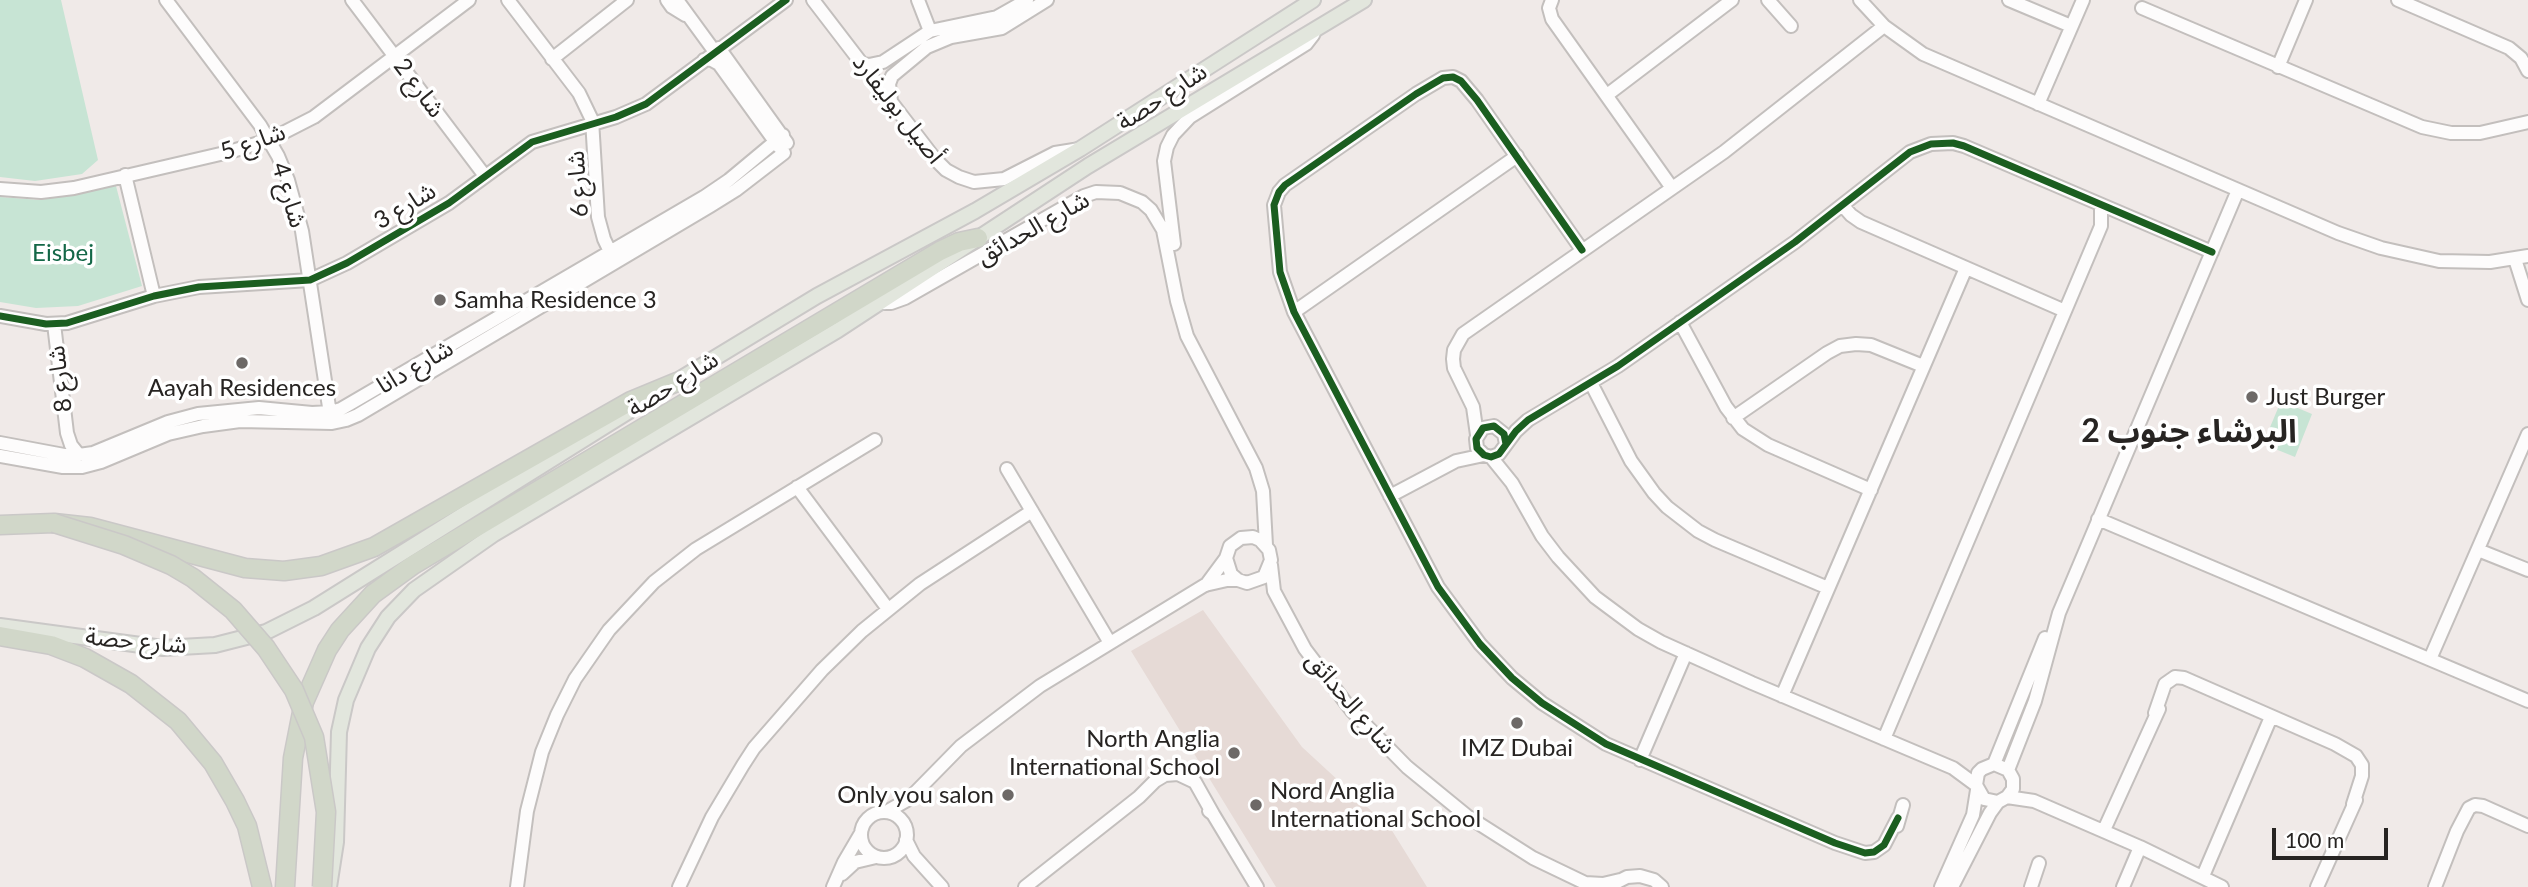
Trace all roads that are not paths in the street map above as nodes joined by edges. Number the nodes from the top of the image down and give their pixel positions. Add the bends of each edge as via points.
1 (166, 0) edge
2 (352, 0) edge
3 (469, 0) edge
4 (508, 0) edge
5 (627, 0) edge
6 (667, 0) edge
7 (677, 0) edge
8 (786, 0) edge
9 (813, 0) edge
10 (919, 0) edge
11 (1027, 0) edge
12 (1048, 0) edge
13 (1313, 0) edge
14 (1364, 0) edge
15 (1552, 0) edge
16 (1560, 0) edge
17 (1732, 0) edge
18 (1768, 0) edge
19 (1860, 0) edge
20 (2009, 0) edge
21 (2083, 0) edge
22 (2306, 0) edge
23 (2398, 0) edge
24 (2142, 8) dead end
25 (691, 17) junction
26 (1791, 26) dead end
27 (1884, 26) junction
28 (2071, 26) junction
29 (1315, 30) junction
30 (930, 31) junction
31 (1571, 43) junction
32 (717, 50) junction
33 (395, 56) junction
34 (552, 59) junction
35 (704, 60) junction
36 (862, 64) junction
37 (2278, 67) junction
38 (2528, 71) edge
39 (1607, 95) junction
40 (891, 102) junction
41 (2038, 104) junction
42 (2528, 122) edge
43 (593, 123) junction
44 (269, 140) junction
45 (781, 143) junction
46 (1080, 149) junction
47 (1517, 156) junction
48 (125, 175) junction
49 (485, 176) junction
50 (1672, 188) junction
51 (0, 189) edge
52 (2238, 190) junction
53 (2101, 205) junction
54 (1843, 206) junction
55 (2117, 212) junction
56 (2101, 226) junction
57 (978, 238) junction
58 (1583, 250) junction
59 (2212, 252) junction
60 (613, 258) junction
61 (2521, 258) edge
62 (1966, 268) junction
63 (310, 280) junction
64 (1175, 286) junction
65 (155, 296) junction
66 (2528, 300) edge
67 (881, 303) junction
68 (2065, 311) junction
69 (1294, 312) junction
70 (0, 316) edge
71 (1680, 322) junction
72 (54, 324) junction
73 (1923, 366) junction
74 (677, 382) junction
75 (1591, 383) junction
76 (1470, 401) junction
77 (331, 418) junction
78 (1733, 418) junction
79 (1528, 419) junction
80 (1494, 427) junction
81 (67, 433) junction
82 (2528, 434) edge
83 (1477, 437) junction
84 (875, 440) dead end
85 (0, 443) edge
86 (1505, 447) junction
87 (48, 452) junction
88 (79, 455) junction
89 (0, 456) edge
90 (1488, 456) junction
91 (1456, 461) junction
92 (1007, 469) dead end
93 (1512, 483) junction
94 (797, 487) junction
95 (1871, 490) junction
96 (1390, 496) junction
97 (1264, 503) junction
98 (1032, 511) junction
99 (2098, 519) junction
100 (54, 523) junction
101 (0, 525) edge
102 (1245, 537) junction
103 (1266, 545) junction
104 (2478, 550) junction
105 (1226, 558) junction
106 (1271, 565) junction
107 (2528, 570) edge
108 (1242, 581) junction
109 (1205, 585) junction
110 (1828, 588) junction
111 (1280, 604) junction
112 (888, 609) junction
113 (2059, 613) junction
114 (0, 626) edge
115 (0, 636) edge
116 (1110, 643) junction
117 (1686, 653) junction
118 (2430, 659) junction
119 (1782, 696) junction
120 (2528, 701) edge
121 (2271, 717) junction
122 (1884, 738) junction
123 (1640, 760) junction
124 (1988, 766) junction
125 (1953, 768) junction
126 (2008, 770) junction
127 (2014, 785) junction
128 (1977, 788) junction
129 (915, 795) junction
130 (2003, 800) junction
131 (2034, 801) junction
132 (1903, 805) dead end
133 (886, 812) junction
134 (904, 824) junction
135 (2528, 826) edge
136 (2104, 830) junction
137 (861, 833) junction
138 (906, 840) junction
139 (2140, 846) junction
140 (893, 856) junction
141 (876, 857) junction
142 (2039, 863) dead end
143 (926, 869) junction
144 (2203, 876) junction
145 (1616, 883) edge
146 (1581, 884) edge
147 (834, 885) edge
148 (2030, 885) edge
149 (262, 887) edge
150 (285, 887) edge
151 (323, 887) edge
152 (328, 887) edge
153 (517, 887) edge
154 (679, 887) edge
155 (942, 887) edge
156 (1024, 887) edge
157 (1257, 887) edge
158 (1662, 887) edge
159 (1941, 887) edge
160 (1952, 887) edge
161 (2123, 887) edge
162 (2222, 887) edge
163 (2318, 887) edge
164 (2435, 887) edge

1 - 44 street, شارع 4
2 - 33 street, شارع 2
3 - 33 street, شارع 5
4 - 34 street, شارع 6
5 - 34 street
6 - 25 street
7 - 25 street
8 - 32 street, شارع 3
9 - 36 street, أصيل بوليفارد
10 - 30 street
11 - 30 street via 997,18
12 - 40 street via 1002,28 951,37 927,47 892,76
13 - 46 main road, شارع حصة
14 - 29 main road, شارع حصة
15 - 31 street via 1550,16
16 - 31 street via 1556,16
17 - 39 street
18 - 26 street
19 - 27 street
20 - 28 street
21 - 28 street
22 - 37 street
23 - 38 street via 2509,48
24 - 37 street
25 - 32 street
27 - 41 street via 1923,54
27 - 50 street
28 - 41 street
29 - 57 main road, شارع حصة
29 - 64 street, شارع الحدائق via 1306,44 1190,117 1173,135 1164,162
30 - 36 street via 883,62
31 - 39 street
32 - 35 street, شارع 3
32 - 45 street
33 - 44 street, شارع 5 via 314,117
33 - 49 street, شارع 2
34 - 43 street, شارع 6 via 579,93
35 - 43 street, شارع 3 via 646,103
35 - 45 street via 719,64
36 - 40 street, أصيل بوليفارد
37 - 42 street via 2436,131 2480,133
39 - 50 street
40 - 46 street, أصيل بوليفارد via 940,165 974,182 1004,179 1055,153
41 - 52 street
43 - 49 street, شارع 3 via 532,142
43 - 60 street, شارع 6 via 598,217
44 - 48 street, شارع 5
44 - 63 street, شارع 4 via 296,205
45 - 60 street, شارع دانا
46 - 74 main road, شارع حصة via 817,296
47 - 58 street
47 - 69 street
47 - 69 street via 1464,76 1452,70 1443,72 1279,192 1273,210 1280,272
48 - 51 street, شارع 5 via 58,190
48 - 65 street
49 - 63 street, شارع 3 via 438,210
50 - 58 street
52 - 59 street
52 - 61 street via 2347,236 2404,254 2439,261
53 - 54 street via 1964,146 1942,143 1910,152
53 - 55 street
53 - 56 street
54 - 62 street via 1861,222
54 - 71 street
55 - 56 street
55 - 59 street
56 - 68 street
57 - 67 main road, شارع حصة
57 - 150 highway via 940,251 413,565 373,594 327,650 304,702 293,758
58 - 76 street via 1457,341 1452,359
59 - 99 street
60 - 77 street, شارع دانا via 358,415
61 - 66 street
62 - 68 street
62 - 73 street
63 - 65 street, شارع 3 via 199,287
63 - 77 street, شارع 4
64 - 67 street, شارع الحدائق via 1158,220 1142,202 1108,191 1073,201 905,298
64 - 97 street, شارع الحدائق via 1187,336 1256,468
65 - 72 street, شارع 3
67 - 152 main road, شارع حصة via 494,534 438,571 388,617 368,648 346,700 339,732 336,842
68 - 122 street
69 - 96 street
70 - 72 street, شارع 3
71 - 75 street
71 - 78 street
72 - 81 street, شارع 8
73 - 78 street via 1871,345 1840,346
73 - 95 street
74 - 100 highway, bridge via 631,401 374,547 321,566 265,571 108,531
74 - 114 main road, شارع حصة via 314,608 267,632 215,645 163,648
75 - 79 street
75 - 110 street via 1636,469 1667,507 1715,540
76 - 80 street
76 - 83 street
77 - 88 street, شارع دانا via 258,408 198,414
77 - 89 street, شارع دانا via 216,424 168,434 82,467
78 - 95 street via 1768,445
79 - 80 street
79 - 86 street
80 - 83 street via 1483,428
80 - 86 street via 1504,434
81 - 87 street, شارع 8
81 - 88 street, شارع 8
82 - 104 street
83 - 90 street via 1477,448
83 - 91 street
84 - 94 street
85 - 87 street, شارع دانا
86 - 90 street
86 - 93 street
87 - 88 street, شارع دانا
90 - 91 street
90 - 93 street
91 - 96 street
92 - 98 street
93 - 117 street via 1542,536 1576,578 1638,629
94 - 112 street
94 - 153 street via 680,560 636,600 597,646 566,697 542,752 527,811
95 - 110 street
96 - 123 street via 1438,587 1496,662 1542,703
97 - 102 street
97 - 103 street, شارع الحدائق
98 - 112 street
98 - 116 street
99 - 113 street
99 - 118 street
100 - 101 highway
100 - 151 highway, bridge via 171,565 233,610 266,648 294,690 314,737 326,812
102 - 103 street
102 - 105 street via 1230,546
103 - 106 street
104 - 107 street
104 - 118 street
105 - 108 street via 1227,567
105 - 109 street
106 - 108 street via 1264,577
106 - 111 street
108 - 109 street
108 - 111 street
109 - 116 street
110 - 119 street
111 - 146 street, شارع الحدائق via 1328,681 1406,767 1499,838
112 - 154 street via 822,670 754,748 712,817
113 - 124 street
113 - 126 street via 2035,701
115 - 149 highway via 51,645 85,658 131,684 178,721 213,763 235,801 247,826
116 - 129 street via 989,723 949,757
117 - 119 street
117 - 123 street
118 - 120 street
119 - 122 street
121 - 136 street via 2207,689 2175,685 2155,713
121 - 144 street
121 - 163 street via 2335,744 2362,765 2353,804
122 - 125 street
123 - 132 street via 1861,852 1874,852 1884,845
124 - 125 street
124 - 126 street
124 - 128 street
125 - 128 street
126 - 127 street
127 - 130 street
127 - 131 street
128 - 130 street via 1984,799
128 - 159 street via 1973,815
129 - 133 street
129 - 134 street
130 - 131 street
130 - 160 street via 1986,818
131 - 136 street
133 - 134 street
133 - 137 street via 867,819
134 - 138 street
135 - 164 street via 2483,806 2467,810
136 - 139 street
137 - 141 street via 864,846
137 - 147 street
138 - 140 street
138 - 143 street
139 - 144 street
139 - 161 street
140 - 141 street
140 - 143 street
141 - 147 street via 855,862
142 - 148 street
143 - 155 street
144 - 162 street
145 - 146 street
145 - 158 street via 1640,876
156 - 157 street via 1160,778 1172,774 1184,775 1199,786

